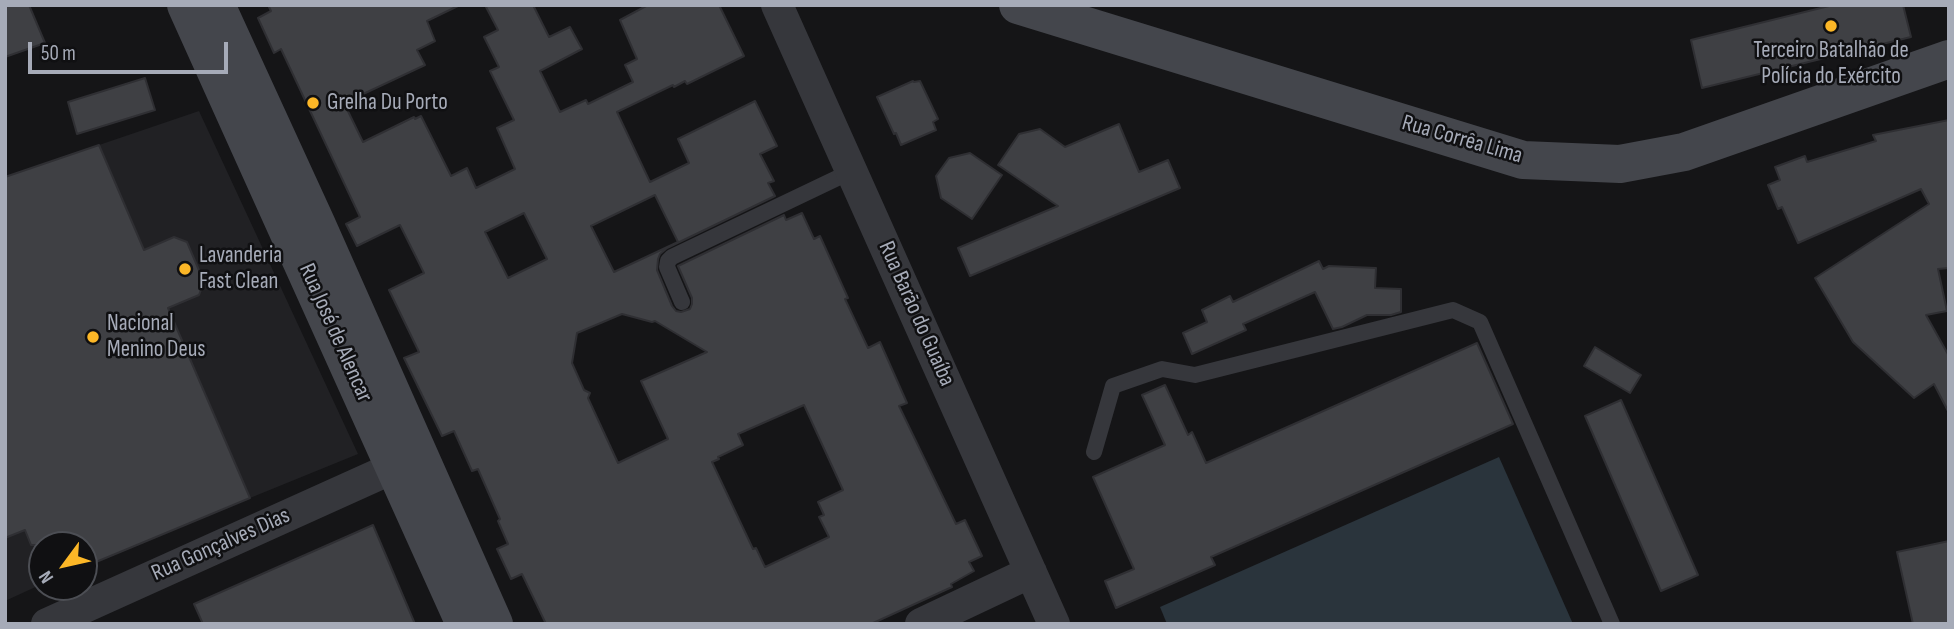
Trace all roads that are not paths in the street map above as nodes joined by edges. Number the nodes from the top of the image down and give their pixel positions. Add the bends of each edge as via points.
1 (186, 5) edge
2 (216, 5) edge
3 (777, 5) edge
4 (1018, 5) edge
5 (1949, 59) edge
6 (235, 113) junction
7 (852, 171) junction
8 (299, 185) junction
9 (682, 302) dead end
10 (398, 407) junction
11 (1094, 452) dead end
12 (395, 467) junction
13 (445, 513) junction
14 (1031, 572) junction
15 (47, 624) edge
16 (465, 624) edge
17 (494, 624) edge
18 (921, 624) edge
19 (1054, 624) edge
20 (1612, 624) edge

1 - 6 main road, Rua José de Alencar
2 - 8 main road, Rua José de Alencar
3 - 7 street, Rua Barão do Guaíba
4 - 5 main road, Rua Corrêa Lima via 1523,160 1620,164 1684,152
6 - 8 main road
6 - 12 main road, Rua José de Alencar
7 - 9 lane via 673,257 667,267
7 - 14 street, Rua Barão do Guaíba
8 - 10 main road, Rua José de Alencar
10 - 12 main road
10 - 13 main road, Rua José de Alencar
11 - 20 lane via 1113,386 1163,369 1195,375 1453,310 1480,322
12 - 13 main road
12 - 15 street, Rua Gonçalves Dias
12 - 16 main road, Rua José de Alencar
13 - 17 main road, Rua José de Alencar
14 - 18 street
14 - 19 street, Rua Barão do Guaíba

